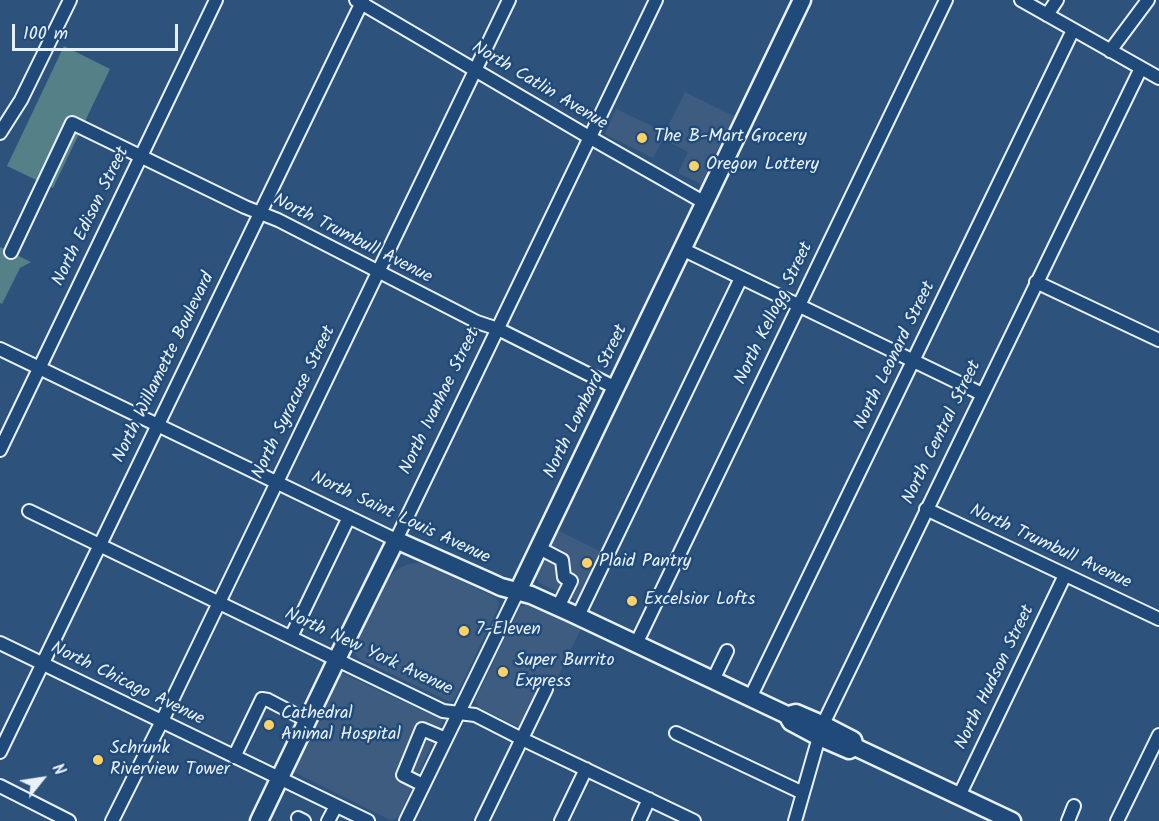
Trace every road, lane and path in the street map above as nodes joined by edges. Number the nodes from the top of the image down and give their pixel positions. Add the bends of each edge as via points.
1 (70, 0) edge
2 (216, 0) edge
3 (509, 0) edge
4 (656, 0) edge
5 (802, 0) edge
6 (946, 0) edge
7 (1020, 0) edge
8 (1057, 0) edge
9 (1148, 0) edge
10 (360, 1) edge
11 (1047, 15) junction
12 (1073, 30) junction
13 (1110, 51) junction
14 (1140, 68) junction
15 (475, 70) junction
16 (1159, 78) edge
17 (0, 133) edge
18 (589, 137) junction
19 (141, 157) junction
20 (705, 203) junction
21 (260, 213) junction
22 (682, 249) junction
23 (11, 252) dead end
24 (378, 271) junction
25 (741, 278) junction
26 (1036, 282) junction
27 (799, 306) junction
28 (498, 329) junction
29 (1159, 340) edge
30 (0, 349) edge
31 (913, 361) junction
32 (40, 369) junction
33 (616, 387) junction
34 (982, 394) junction
35 (158, 426) junction
36 (0, 450) edge
37 (277, 483) junction
38 (926, 509) junction
39 (29, 510) dead end
40 (349, 517) junction
41 (396, 540) junction
42 (100, 545) junction
43 (539, 548) junction
44 (1065, 575) junction
45 (518, 591) junction
46 (219, 602) junction
47 (558, 607) junction
48 (578, 616) junction
49 (1159, 619) edge
50 (291, 637) junction
51 (0, 643) edge
52 (636, 644) junction
53 (727, 651) dead end
54 (337, 659) junction
55 (43, 664) junction
56 (713, 680) junction
57 (546, 689) dead end
58 (750, 698) junction
59 (458, 713) junction
60 (308, 721) junction
61 (162, 722) junction
62 (821, 731) junction
63 (676, 733) dead end
64 (1159, 735) edge
65 (446, 739) junction
66 (522, 739) junction
67 (0, 752) edge
68 (234, 757) junction
69 (586, 769) junction
70 (280, 779) junction
71 (423, 785) junction
72 (0, 786) edge
73 (803, 793) junction
74 (959, 796) junction
75 (649, 799) junction
76 (336, 806) junction
77 (1074, 806) dead end
78 (69, 821) edge
79 (112, 821) edge
80 (259, 821) edge
81 (328, 821) edge
82 (368, 821) edge
83 (406, 821) edge
84 (482, 821) edge
85 (561, 821) edge
86 (639, 821) edge
87 (694, 821) edge
88 (795, 821) edge
89 (1012, 821) edge
90 (1068, 821) edge
91 (1117, 821) edge

1 - 17 street via 21,100
2 - 19 street, North Edison Street
3 - 15 street, North Syracuse Street
4 - 18 street, North Ivanhoe Street
5 - 20 main road, North Lombard Street
6 - 27 street, North Kellogg Street
7 - 11 street
8 - 11 street
9 - 13 street
10 - 15 street, North Catlin Avenue
10 - 21 street, North Willamette Boulevard
11 - 12 street
12 - 13 street
12 - 31 street, North Leonard Street
13 - 14 street
14 - 16 street
14 - 26 street, North Central Street
15 - 18 street, North Catlin Avenue
15 - 24 street, North Syracuse Street
18 - 20 street, North Catlin Avenue
18 - 28 street, North Ivanhoe Street
19 - 21 street, North Trumbull Avenue
19 - 23 street, North Trumbull Avenue via 72,123
19 - 32 street, North Edison Street
20 - 22 main road, North Lombard Street
21 - 24 street, North Trumbull Avenue
21 - 35 street, North Willamette Boulevard
22 - 25 street
22 - 33 main road, North Lombard Street
24 - 28 street, North Trumbull Avenue
24 - 37 street, North Syracuse Street
25 - 27 street
25 - 48 street
26 - 29 street
26 - 34 street, North Central Street
27 - 31 street
27 - 52 street, North Kellogg Street
28 - 33 street, North Trumbull Avenue
28 - 41 street, North Ivanhoe Street
30 - 32 street, North Saint Louis Avenue
31 - 34 street
31 - 58 street, North Leonard Street
32 - 35 street, North Saint Louis Avenue
32 - 36 street, North Edison Street
33 - 43 main road, North Lombard Street
34 - 38 street, North Central Street
35 - 37 street, North Saint Louis Avenue
35 - 42 street, North Willamette Boulevard
37 - 40 street, North Saint Louis Avenue
37 - 46 street, North Syracuse Street
38 - 44 street, North Trumbull Avenue
38 - 62 street, North Central Street
39 - 42 street, North New York Avenue
40 - 41 street, North Saint Louis Avenue
40 - 50 street
41 - 45 main road, North Saint Louis Avenue
41 - 54 main road, North Ivanhoe Street
42 - 46 street, North New York Avenue
42 - 55 street, North Willamette Boulevard
43 - 45 main road, North Lombard Street
43 - 47 street via 562,560 564,577 571,581
44 - 49 street, North Trumbull Avenue
44 - 74 street, North Hudson Street
45 - 47 main road, North Saint Louis Avenue
45 - 59 street, North Lombard Street
46 - 50 street, North New York Avenue
46 - 61 street, North Syracuse Street
47 - 48 main road, North Saint Louis Avenue
48 - 52 main road, North Saint Louis Avenue
50 - 54 street, North New York Avenue
51 - 55 street, North Chicago Avenue
52 - 56 main road, North Saint Louis Avenue
53 - 56 street
54 - 59 street, North New York Avenue via 443,711
54 - 60 main road, North Ivanhoe Street
55 - 61 street, North Chicago Avenue
55 - 67 street, North Willamette Boulevard
56 - 58 main road, North Saint Louis Avenue
57 - 66 street
58 - 62 main road, North Saint Louis Avenue via 787,715 795,713
59 - 65 street, North Lombard Street
59 - 66 street, North New York Avenue via 475,715
60 - 68 street via 262,699
60 - 70 main road, North Ivanhoe Street
61 - 68 street, North Chicago Avenue
61 - 79 street, North Syracuse Street
62 - 73 street, North Central Street
62 - 74 main road, North Saint Louis Avenue via 853,740 855,747
63 - 73 street
64 - 91 street
65 - 71 street, North Lombard Street
65 - 71 street via 422,729 403,775
66 - 69 street, North New York Avenue
66 - 84 street
68 - 70 street, North Chicago Avenue
69 - 75 street, North New York Avenue
69 - 85 street
70 - 76 street, North Chicago Avenue
70 - 80 main road, North Ivanhoe Street
71 - 83 street, North Lombard Street
72 - 78 street
73 - 88 street, North Central Street
74 - 89 main road, North Saint Louis Avenue
75 - 86 street
75 - 87 street, North New York Avenue
76 - 81 street
76 - 82 street, North Chicago Avenue
77 - 90 street

